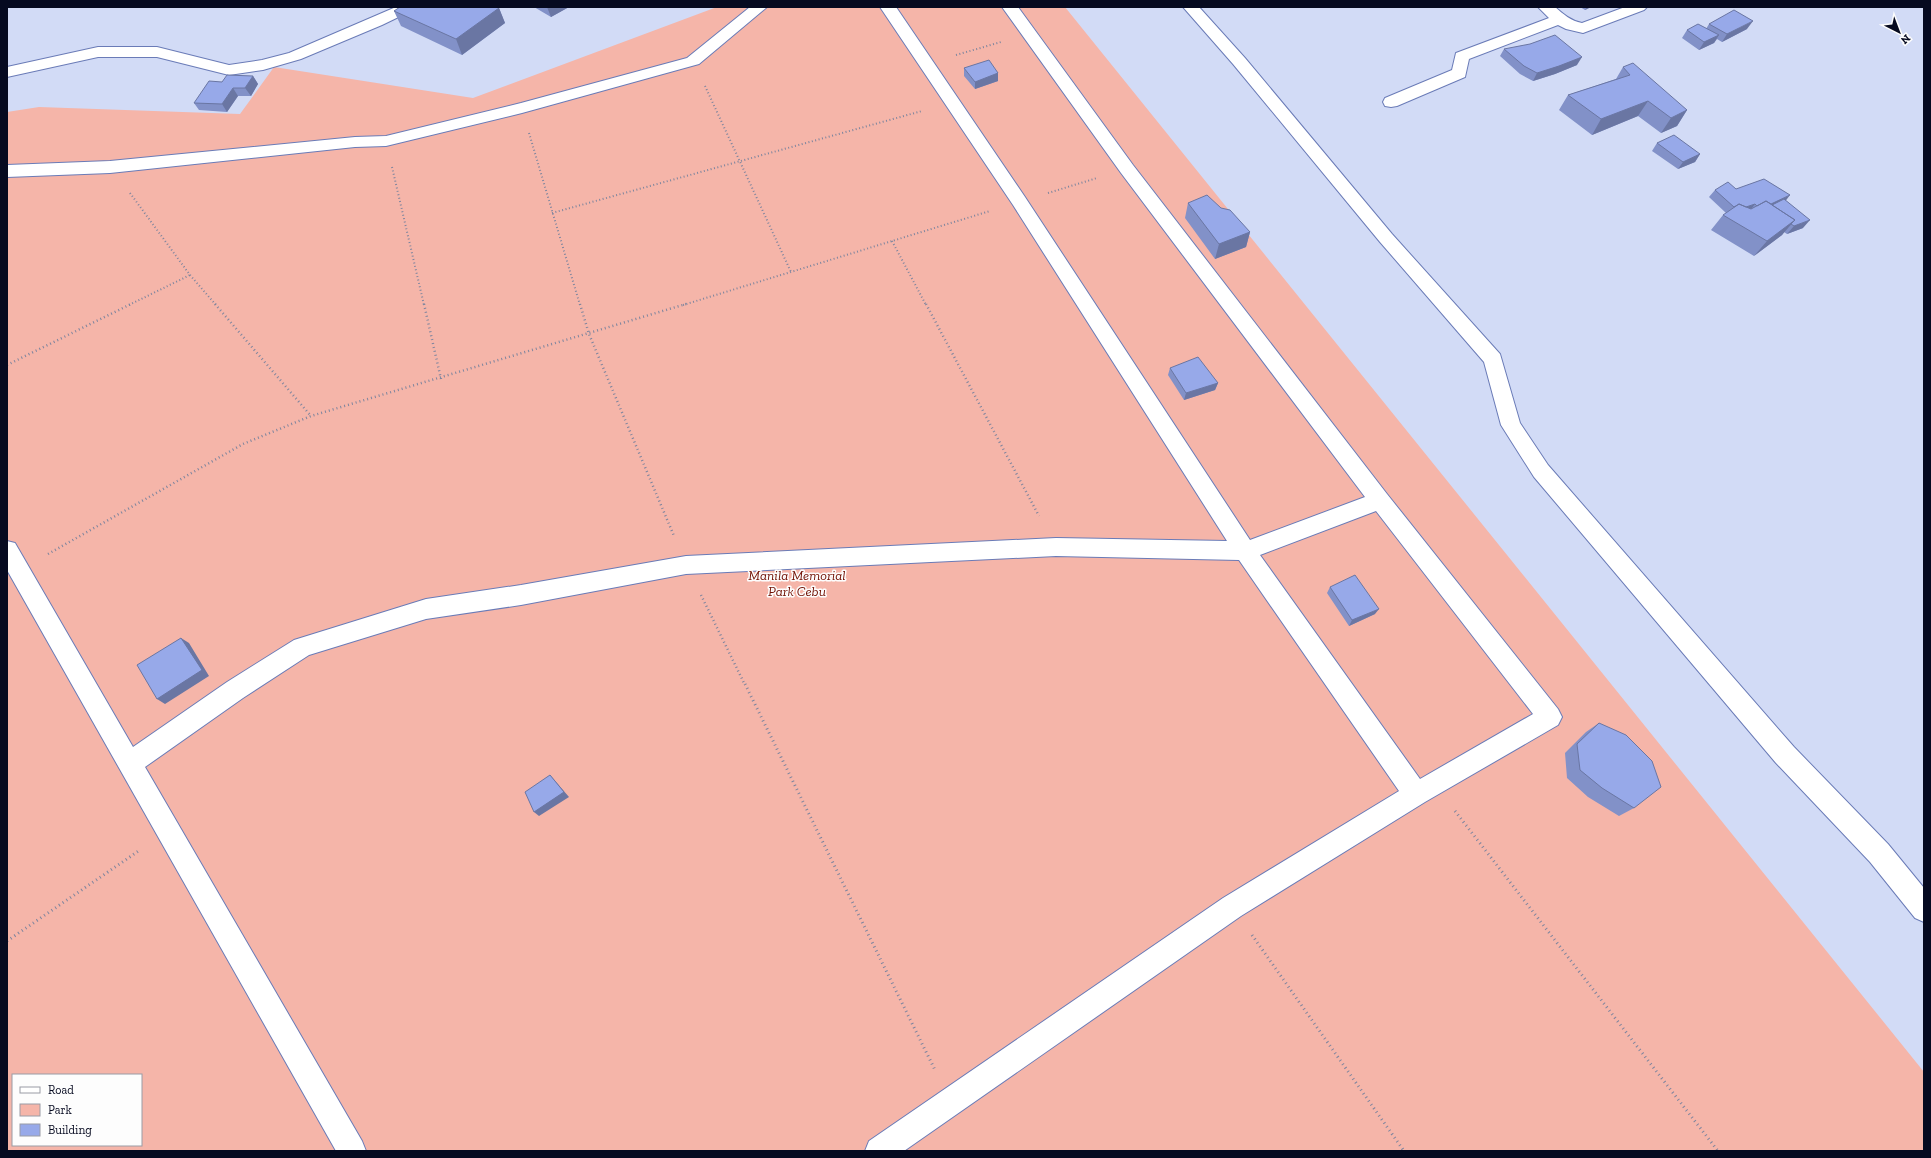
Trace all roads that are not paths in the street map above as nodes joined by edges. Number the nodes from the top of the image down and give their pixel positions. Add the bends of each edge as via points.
1 (408, 7) edge
2 (759, 7) edge
3 (888, 7) edge
4 (1010, 7) edge
5 (1191, 7) edge
6 (1546, 7) edge
7 (1639, 7) edge
8 (1559, 20) junction
9 (7, 72) edge
10 (1391, 102) dead end
11 (7, 171) edge
12 (1380, 500) junction
13 (1245, 551) junction
14 (13, 560) edge
15 (131, 763) junction
16 (1425, 789) junction
17 (1924, 909) edge
18 (352, 1151) edge
19 (879, 1151) edge

1 - 9 street via 295,56 249,67 229,70 157,52 98,52
2 - 11 street via 693,61 522,108 386,141 110,167
3 - 13 street via 1019,201
4 - 12 street via 1127,169
5 - 17 street via 1386,238 1493,359 1511,425 1540,471 1785,755 1879,853
6 - 8 street
7 - 8 street via 1583,28
8 - 10 street via 1462,56 1459,73
12 - 13 street
12 - 16 street via 1550,716
13 - 15 street via 1056,546 686,565 521,595 426,609 302,647 235,690
13 - 16 street
14 - 15 street
15 - 18 street
16 - 19 street via 1232,907

